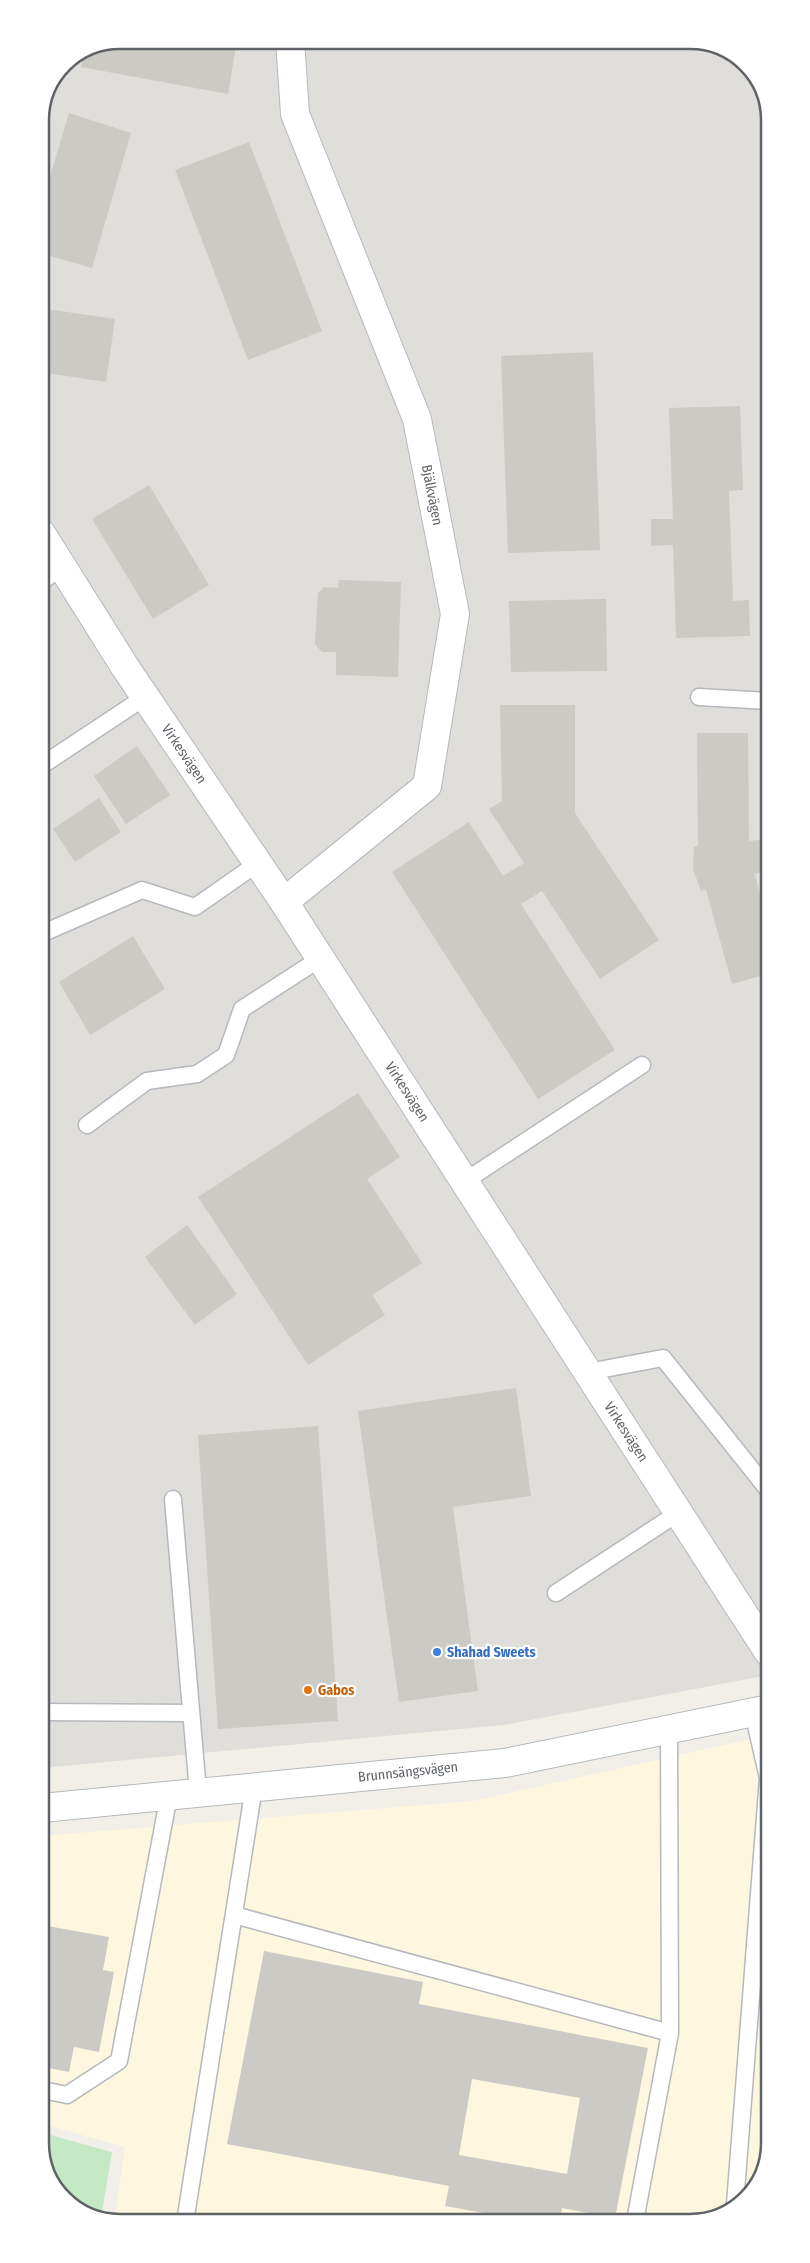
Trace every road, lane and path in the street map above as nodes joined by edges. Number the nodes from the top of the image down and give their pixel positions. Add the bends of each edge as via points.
1 (291, 49) edge
2 (51, 574) edge
3 (145, 697) junction
4 (699, 698) dead end
5 (761, 701) edge
6 (49, 761) edge
7 (258, 863) junction
8 (284, 902) junction
9 (49, 931) edge
10 (321, 958) junction
11 (642, 1065) dead end
12 (87, 1125) dead end
13 (465, 1181) junction
14 (588, 1372) junction
15 (761, 1481) edge
16 (173, 1499) dead end
17 (678, 1512) junction
18 (556, 1593) dead end
19 (761, 1641) edge
20 (761, 1710) edge
21 (49, 1712) edge
22 (191, 1713) junction
23 (669, 1729) junction
24 (254, 1787) junction
25 (198, 1792) junction
26 (169, 1795) junction
27 (49, 1807) edge
28 (234, 1915) junction
29 (761, 1949) edge
30 (670, 2033) junction
31 (49, 2091) edge
32 (736, 2197) edge
33 (186, 2214) edge
34 (636, 2214) edge

1 - 8 street, Bjälkvägen via 296,114 417,419 455,614 427,786
2 - 3 street, Virkesvägen
3 - 6 lane
3 - 7 street, Virkesvägen
4 - 5 lane
7 - 8 street, Virkesvägen
7 - 9 lane via 195,908 142,890
8 - 10 street, Virkesvägen
10 - 12 lane via 242,1009 226,1055 198,1074 147,1081
10 - 13 street, Virkesvägen
11 - 13 lane
13 - 14 street, Virkesvägen
14 - 15 lane via 663,1358
14 - 17 street, Virkesvägen
16 - 22 lane
17 - 18 lane
17 - 19 street, Virkesvägen
20 - 23 street, Brunnsängsvägen
21 - 22 lane
22 - 25 lane
23 - 24 street, Brunnsängsvägen via 505,1763
23 - 30 lane
24 - 25 street, Brunnsängsvägen
24 - 28 lane
25 - 26 street, Brunnsängsvägen
26 - 27 street, Brunnsängsvägen
26 - 31 lane via 119,2061 67,2094
28 - 30 lane
28 - 33 lane
29 - 32 lane
30 - 34 lane

